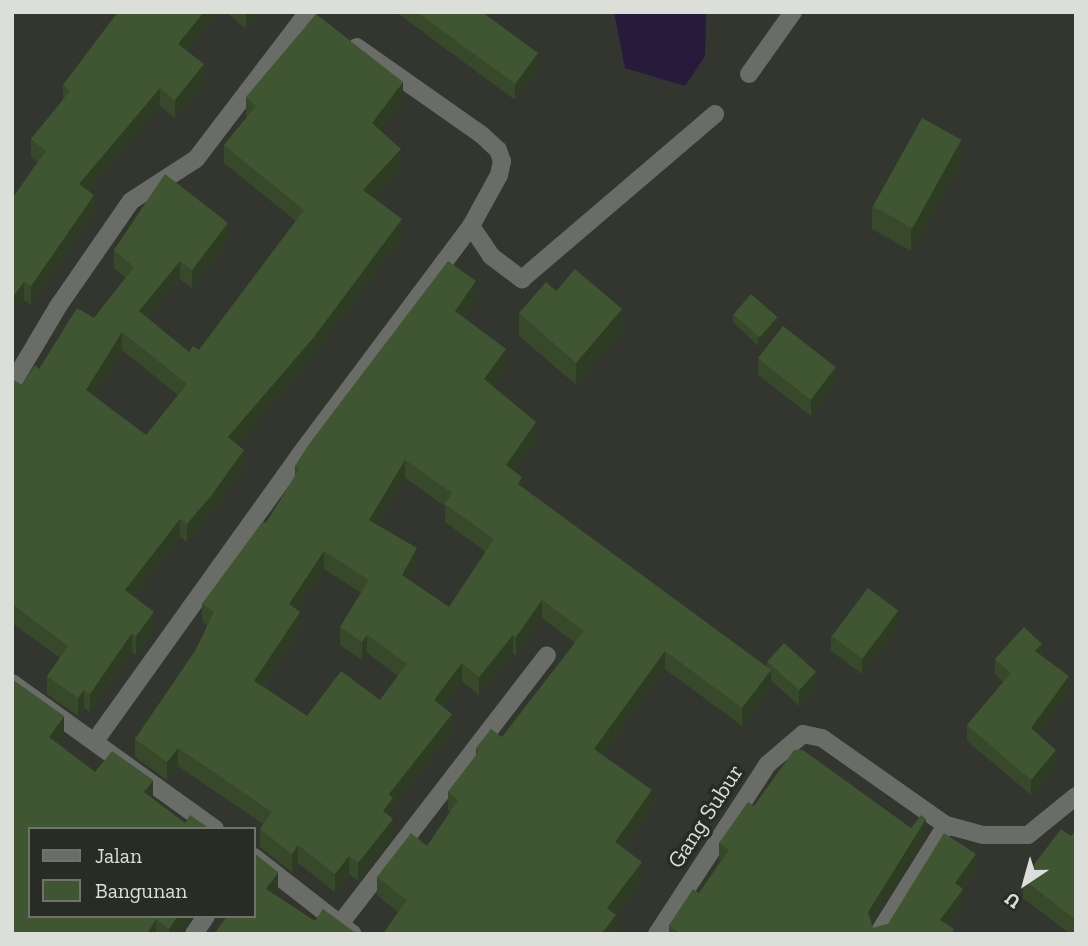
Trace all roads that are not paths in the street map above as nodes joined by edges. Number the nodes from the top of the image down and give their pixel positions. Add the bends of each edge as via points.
1 (793, 12) edge
2 (312, 15) edge
3 (342, 36) edge
4 (749, 74) dead end
5 (715, 114) dead end
6 (471, 226) junction
7 (12, 384) edge
8 (547, 656) dead end
9 (12, 683) edge
10 (95, 741) junction
11 (1076, 796) edge
12 (946, 825) junction
13 (212, 827) edge
14 (256, 860) edge
15 (205, 918) edge
16 (346, 929) edge
17 (194, 934) edge
18 (657, 934) edge
19 (878, 934) edge

1 - 4 street
2 - 7 street via 196,159 131,201 59,304
3 - 6 street via 498,150 502,161 499,175
5 - 6 street via 522,279 491,256
6 - 10 street
8 - 16 street
9 - 10 street
10 - 13 street
11 - 12 street via 1028,835 1008,838
12 - 18 street, Gang Subur via 822,738 803,734 768,765
12 - 19 street
14 - 16 street
15 - 17 street

